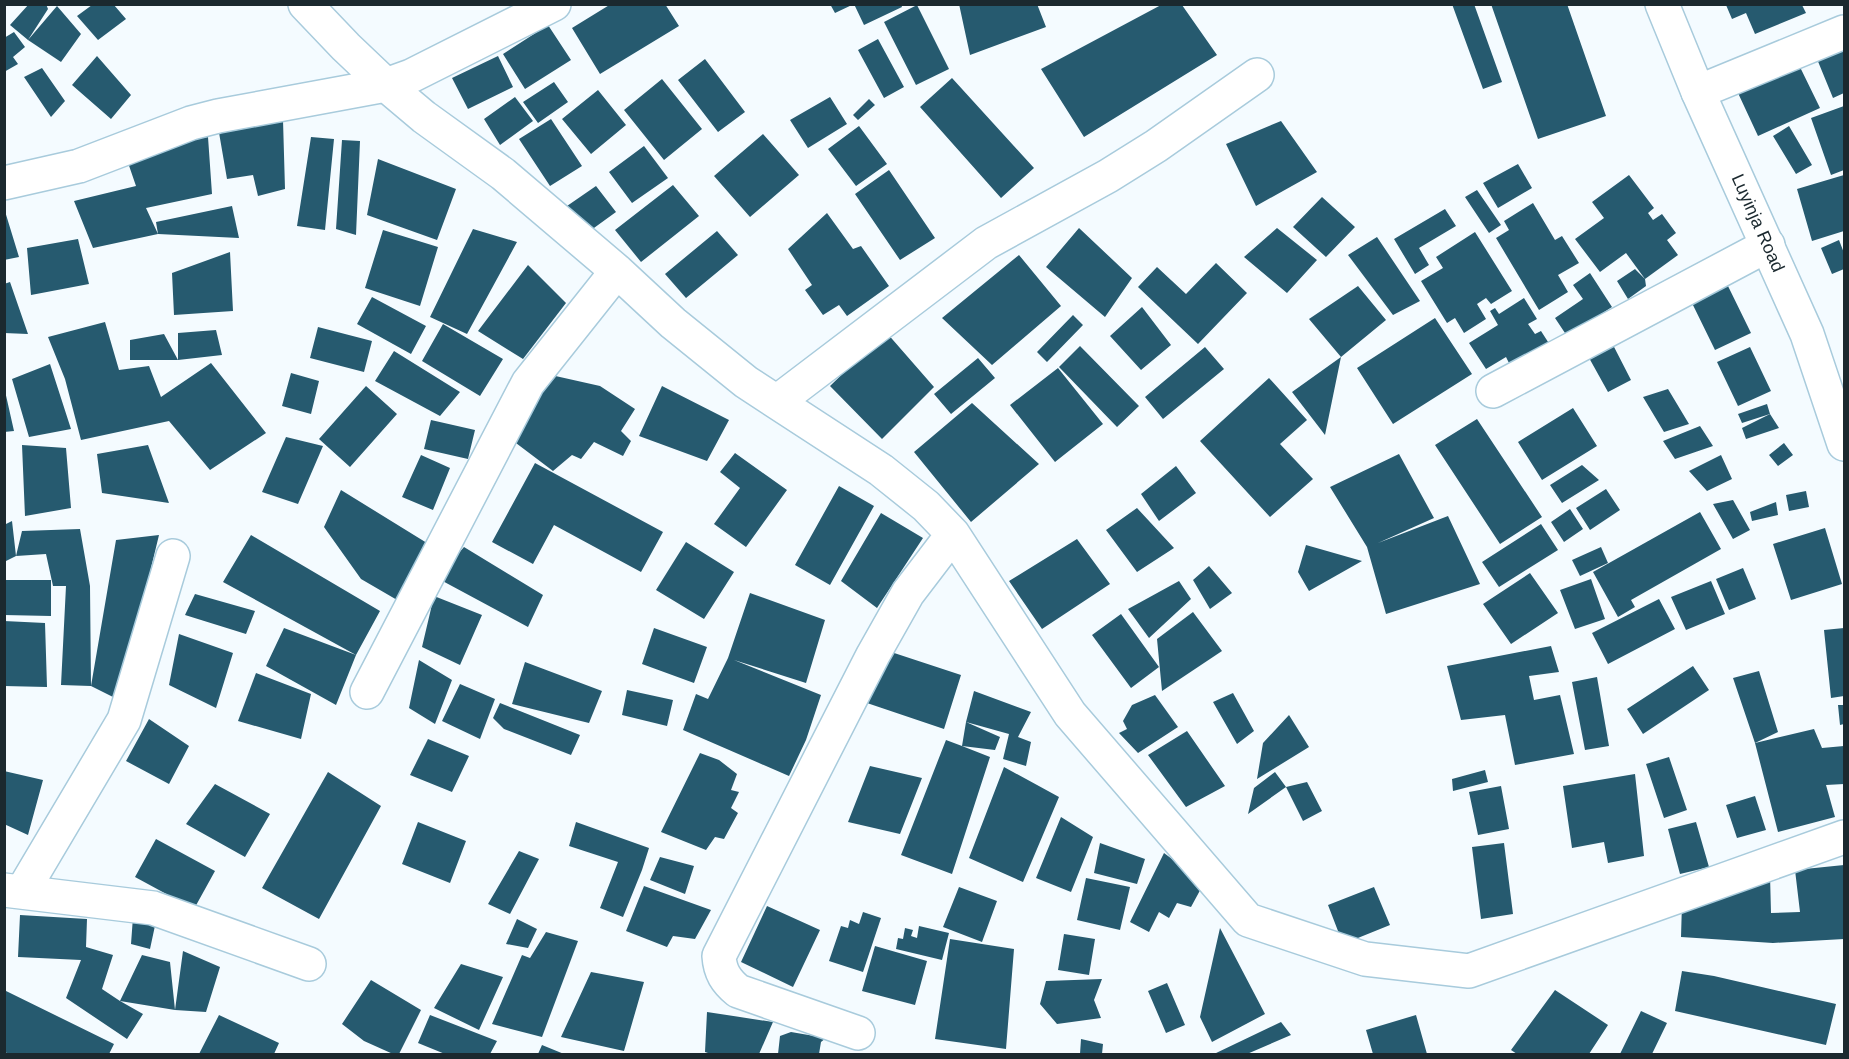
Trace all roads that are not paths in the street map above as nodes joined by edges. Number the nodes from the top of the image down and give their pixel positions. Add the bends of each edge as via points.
1 (305, 4) edge
2 (554, 4) edge
3 (1662, 4) edge
4 (1845, 32) edge
5 (1257, 75) dead end
6 (386, 85) junction
7 (1698, 92) junction
8 (4, 183) edge
9 (1768, 245) junction
10 (616, 271) junction
11 (1493, 391) dead end
12 (778, 401) junction
13 (1845, 444) edge
14 (953, 534) junction
15 (173, 556) dead end
16 (367, 692) dead end
17 (1845, 837) edge
18 (13, 891) edge
19 (309, 964) dead end
20 (858, 1033) dead end

1 - 6 street
2 - 6 street
3 - 7 street, Luyinja Road
4 - 7 street
5 - 12 street via 1164,141 986,243
6 - 8 street via 218,116 79,166
6 - 10 street via 503,174
7 - 9 street, Luyinja Road
9 - 11 street
9 - 13 street, Luyinja Road via 1807,334
10 - 12 street via 746,382
10 - 16 street via 528,383
12 - 14 street via 881,470
14 - 17 street via 1070,714 1248,920 1365,959 1469,971
14 - 20 street via 908,593 873,655 719,956 720,969 738,991
15 - 18 street via 124,720
18 - 19 street via 153,908

